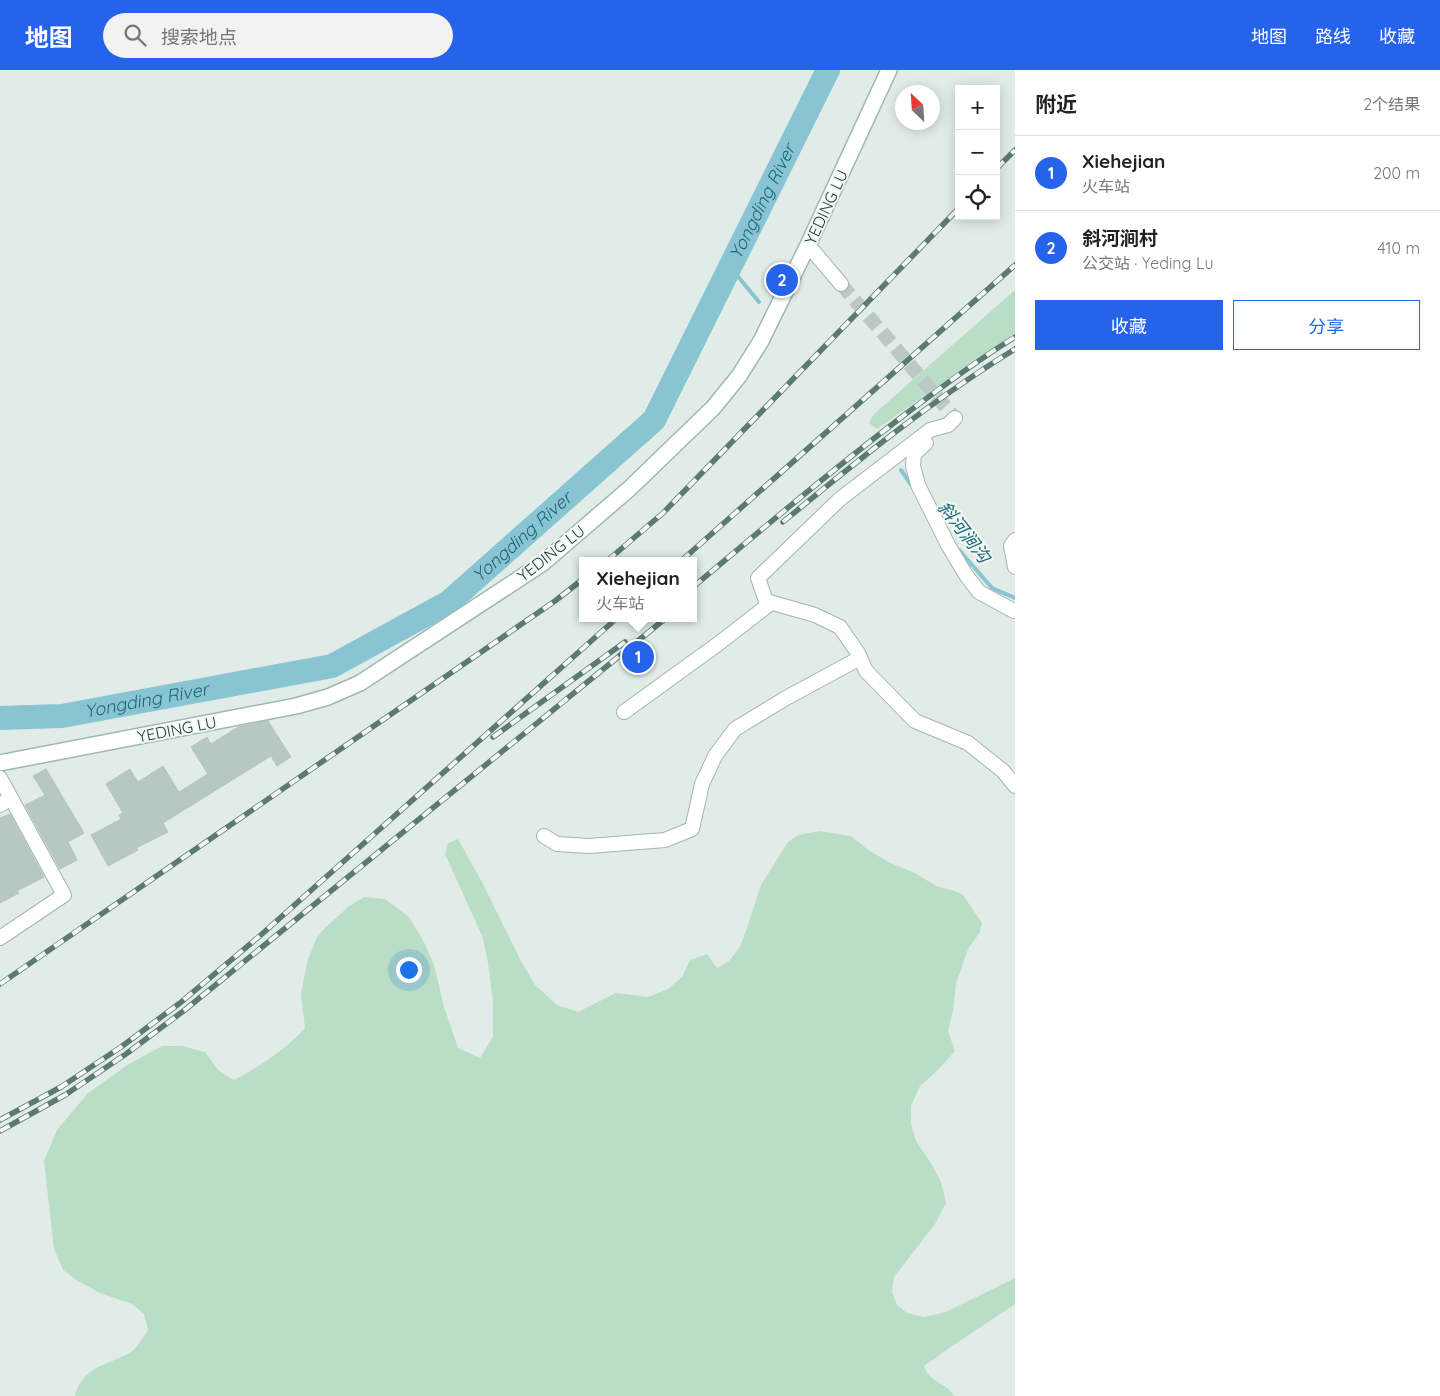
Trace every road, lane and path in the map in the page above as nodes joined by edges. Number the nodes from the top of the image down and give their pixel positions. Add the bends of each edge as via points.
1 (889, 70) edge
2 (808, 245) junction
3 (841, 284) tunnel mouth
4 (1015, 540) edge
5 (1015, 567) edge
6 (771, 603) junction
7 (1015, 610) edge
8 (860, 658) junction
9 (624, 712) dead end
10 (0, 764) edge
11 (0, 778) edge
12 (1015, 786) edge
13 (6, 802) edge
14 (544, 836) dead end
15 (0, 938) edge

1 - 2 main road, YEDING LU
2 - 3 street
2 - 10 main road, YEDING LU via 761,341 739,376 706,415 630,489 543,563 360,683 296,706
4 - 5 street via 1011,546
6 - 7 street via 766,601 758,578 840,499 930,430 951,421 914,454 913,466 918,485 943,535 979,592
6 - 8 street via 815,615 840,626
6 - 9 street
8 - 12 street via 866,671 915,721 968,743 1003,771
8 - 14 street via 735,729 715,756 702,784 692,829 665,840 589,846 557,844
11 - 13 street
13 - 15 street via 64,895

